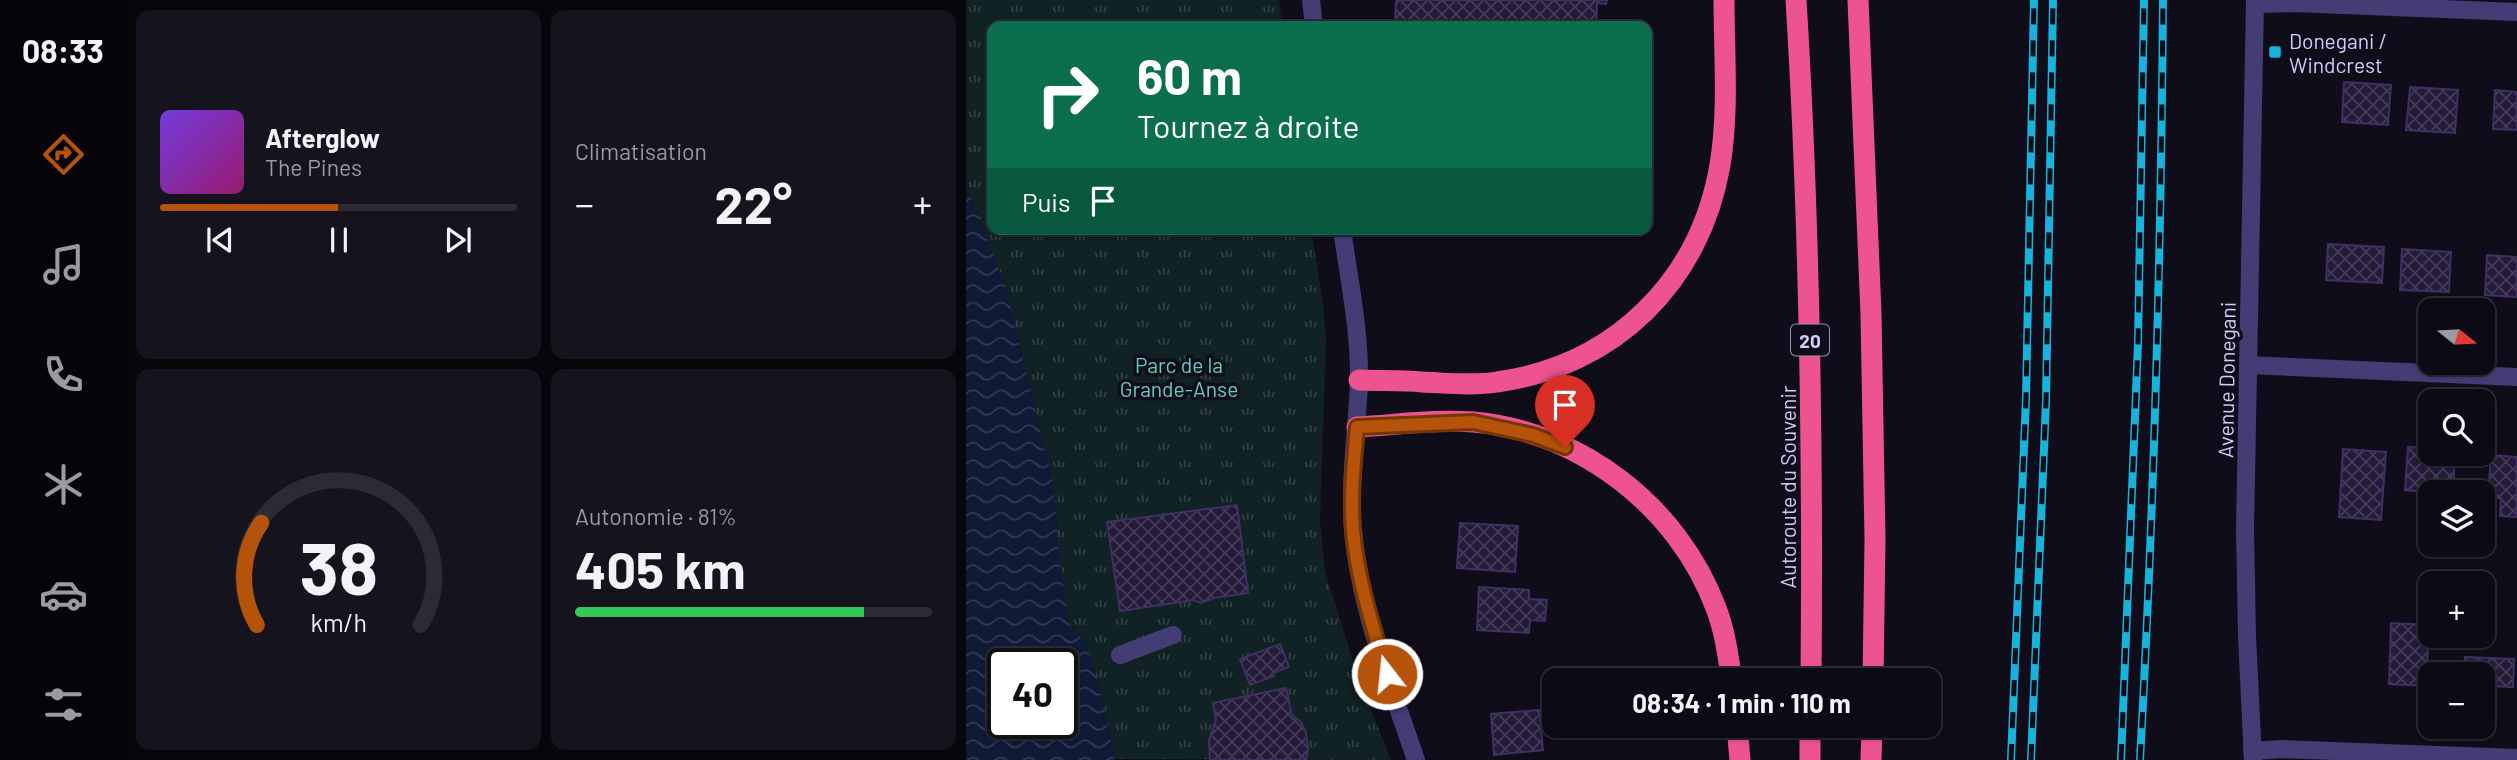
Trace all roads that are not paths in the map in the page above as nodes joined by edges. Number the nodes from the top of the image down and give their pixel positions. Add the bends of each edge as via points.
1 (1311, 0) edge
2 (1724, 0) edge
3 (1796, 0) edge
4 (1858, 0) edge
5 (2255, 2) edge
6 (2517, 12) edge
7 (1313, 21) edge
8 (1343, 235) edge
9 (2249, 365) junction
10 (2517, 377) edge
11 (1359, 380) junction
12 (1357, 427) junction
13 (1173, 635) dead end
14 (1120, 655) dead end
15 (1730, 668) edge
16 (1811, 668) edge
17 (1873, 668) edge
18 (1738, 738) edge
19 (1810, 738) edge
20 (1872, 738) edge
21 (2252, 756) edge
22 (2517, 758) edge
23 (1416, 760) edge
24 (1740, 760) edge
25 (1810, 760) edge
26 (1871, 760) edge

1 - 7 street
2 - 11 highway via 1720,166 1688,257 1649,307 1604,346 1553,370 1523,378 1466,384
3 - 16 highway, Autoroute du Souvenir / 20 via 1809,290
4 - 17 highway via 1871,314
5 - 6 street
5 - 9 street, Avenue Donegani
8 - 11 street
9 - 10 street
9 - 21 street, Avenue Donegani via 2245,582
11 - 12 street
12 - 15 highway via 1473,422 1533,435 1595,462 1646,502 1688,552 1716,608
12 - 23 street via 1352,490 1357,559
13 - 14 street
18 - 24 highway
19 - 25 highway
20 - 26 highway
21 - 22 street via 2282,749

